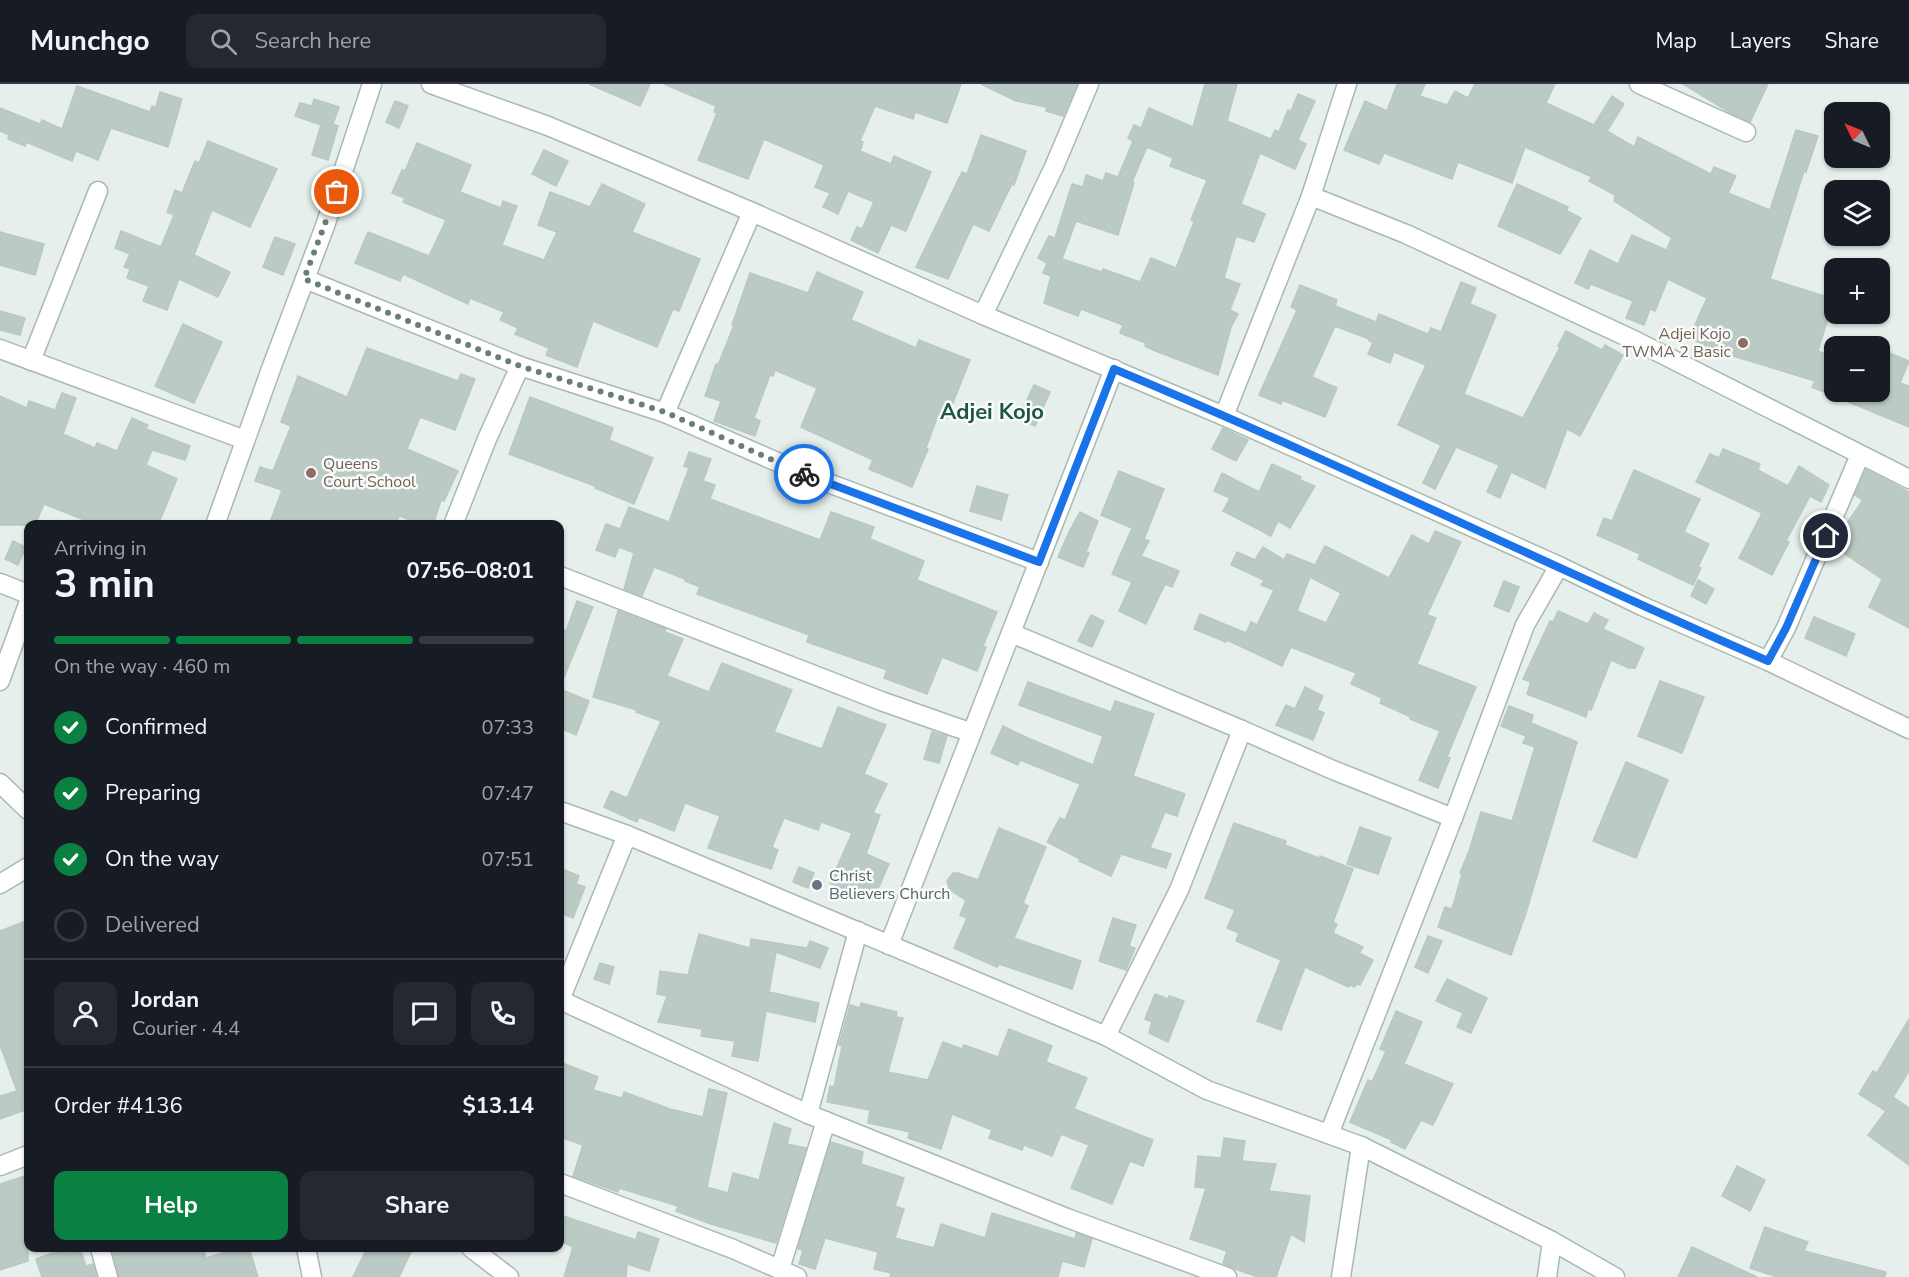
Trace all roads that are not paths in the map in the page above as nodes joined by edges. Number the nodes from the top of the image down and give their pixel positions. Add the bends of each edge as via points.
1 (372, 84) edge
2 (431, 84) edge
3 (1089, 84) edge
4 (1347, 84) edge
5 (1639, 84) edge
6 (1746, 132) dead end
7 (98, 191) dead end
8 (1311, 196) junction
9 (752, 212) junction
10 (304, 279) junction
11 (983, 315) junction
12 (0, 349) edge
13 (31, 361) junction
14 (520, 366) junction
15 (1114, 369) junction
16 (665, 412) junction
17 (1224, 416) junction
18 (245, 440) junction
19 (1860, 455) junction
20 (1909, 479) edge
21 (217, 520) edge
22 (455, 520) edge
23 (1039, 562) junction
24 (1559, 566) junction
25 (564, 578) edge
26 (0, 583) edge
27 (24, 592) edge
28 (24, 615) edge
29 (1011, 633) junction
30 (1768, 661) junction
31 (0, 681) edge
32 (1909, 729) edge
33 (1242, 730) junction
34 (972, 733) junction
35 (0, 783) edge
36 (24, 806) edge
37 (564, 812) edge
38 (1453, 818) junction
39 (627, 835) junction
40 (24, 869) edge
41 (0, 884) edge
42 (858, 931) junction
43 (889, 945) junction
44 (564, 985) edge
45 (564, 996) edge
46 (1106, 1036) junction
47 (807, 1114) junction
48 (826, 1121) junction
49 (1329, 1134) junction
50 (1361, 1146) junction
51 (24, 1157) edge
52 (0, 1166) edge
53 (564, 1185) edge
54 (1552, 1241) junction
55 (101, 1252) edge
56 (307, 1252) edge
57 (476, 1252) edge
58 (788, 1273) edge
59 (108, 1277) edge
60 (312, 1277) edge
61 (509, 1277) edge
62 (1227, 1277) edge
63 (1341, 1277) edge
64 (1547, 1277) edge
65 (1615, 1277) edge

1 - 10 street
2 - 9 street via 548,126
3 - 11 street
4 - 8 street
5 - 6 street
7 - 13 street
8 - 17 street
8 - 19 street via 1406,234 1593,321
9 - 11 street
9 - 16 street
10 - 14 street
10 - 18 street
11 - 15 street
12 - 13 street
13 - 18 street
14 - 16 street
14 - 22 street
15 - 17 street
15 - 23 street
16 - 23 street via 807,475
17 - 24 street
18 - 21 street
19 - 20 street
19 - 30 street
23 - 29 street
24 - 30 street
24 - 38 street via 1525,625
25 - 34 street
26 - 27 street
28 - 31 street
29 - 33 street
29 - 34 street
30 - 32 street
33 - 38 street
33 - 46 street via 1179,890
34 - 43 street
35 - 36 street
37 - 39 street
38 - 49 street
39 - 42 street
39 - 44 street
40 - 41 street
42 - 43 street
42 - 47 street
43 - 46 street
45 - 47 street
46 - 49 street via 1208,1090
47 - 48 street
48 - 58 street
48 - 62 street via 1067,1218
49 - 50 street
50 - 54 street
50 - 63 street
51 - 52 street
53 - 58 street
54 - 64 street
54 - 65 street
55 - 59 street
56 - 60 street
57 - 61 street

